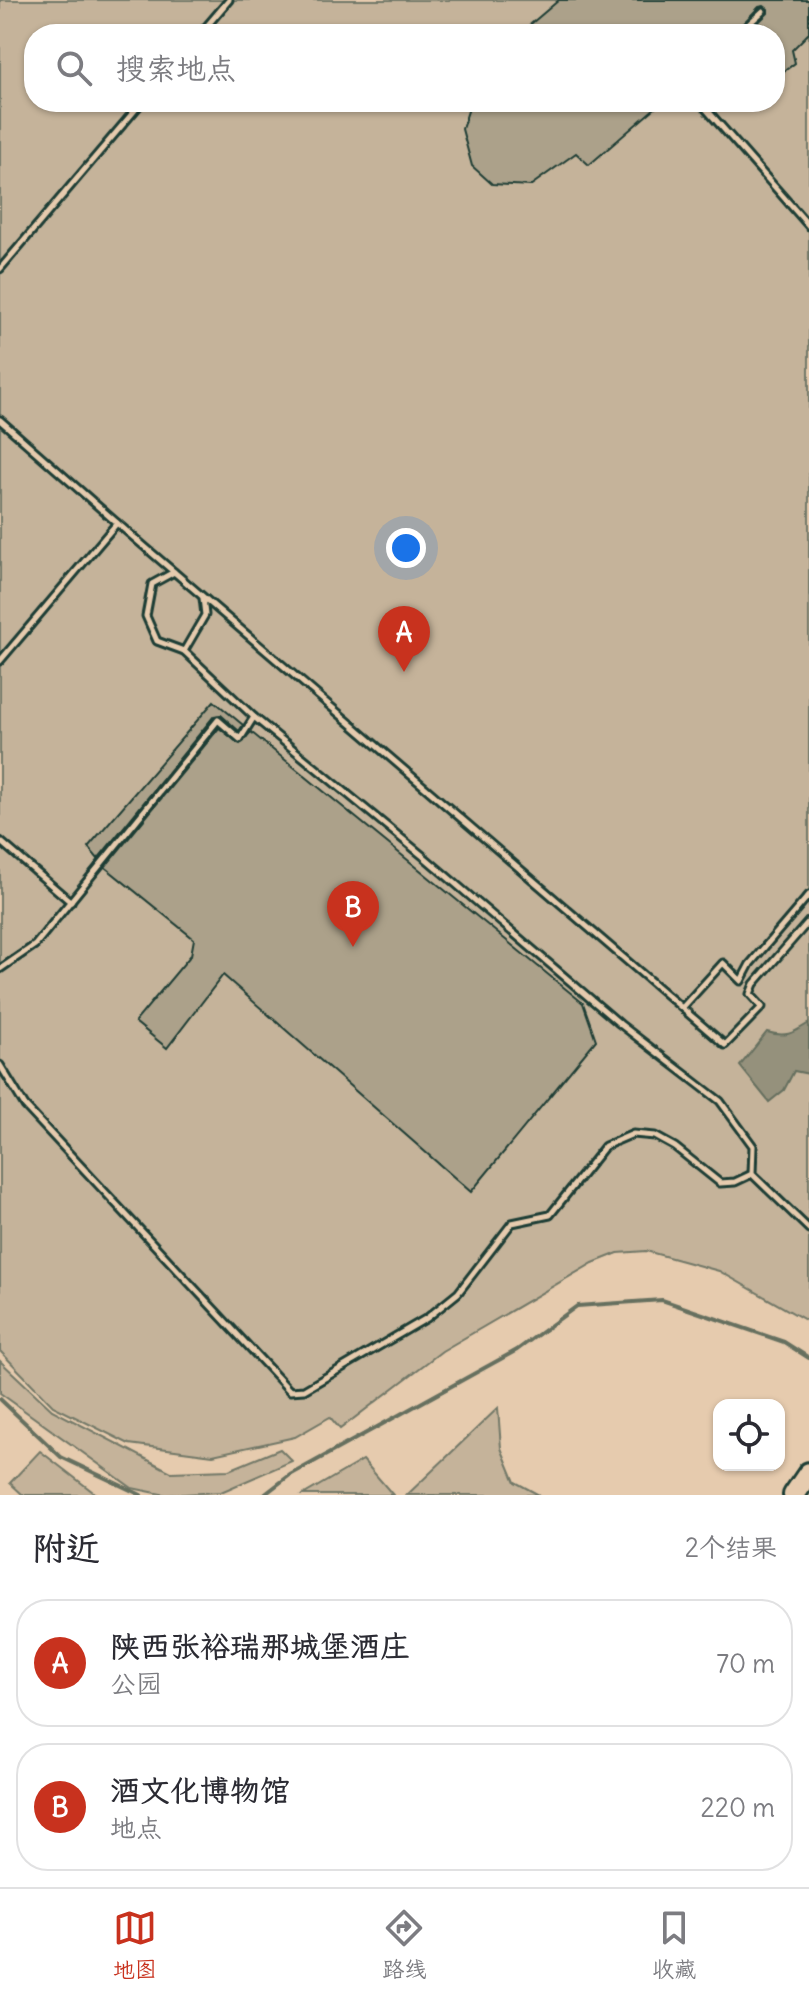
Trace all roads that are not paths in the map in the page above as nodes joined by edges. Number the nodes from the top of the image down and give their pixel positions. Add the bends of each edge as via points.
1 (229, 0) edge
2 (763, 11) dead end
3 (209, 24) edge
4 (749, 24) edge
5 (133, 112) edge
6 (709, 112) edge
7 (809, 226) edge
8 (0, 269) edge
9 (0, 420) edge
10 (117, 523) junction
11 (174, 572) junction
12 (202, 596) junction
13 (184, 651) junction
14 (0, 661) edge
15 (254, 717) junction
16 (0, 841) edge
17 (809, 895) edge
18 (71, 902) junction
19 (809, 921) edge
20 (0, 969) edge
21 (682, 1008) junction
22 (0, 1065) edge
23 (752, 1174) junction
24 (809, 1229) edge
25 (809, 1473) edge
26 (794, 1495) edge

1 - 3 lane
2 - 4 lane
5 - 8 lane
6 - 7 lane
9 - 10 lane
10 - 11 lane
10 - 14 lane
11 - 12 lane
11 - 13 lane via 152,584 146,616 157,641
12 - 13 lane via 205,615
12 - 21 lane
13 - 15 lane
15 - 18 lane via 240,739 218,720
15 - 23 lane via 620,1024 720,1101 753,1146
16 - 18 lane
17 - 21 lane via 741,981 723,963
18 - 20 lane via 35,945
19 - 21 lane via 754,984 750,994 762,1007 725,1045
22 - 23 lane via 25,1106 290,1391 304,1390 448,1302 512,1223 550,1215 605,1146 633,1134 655,1136 720,1183
23 - 24 lane
25 - 26 highway

